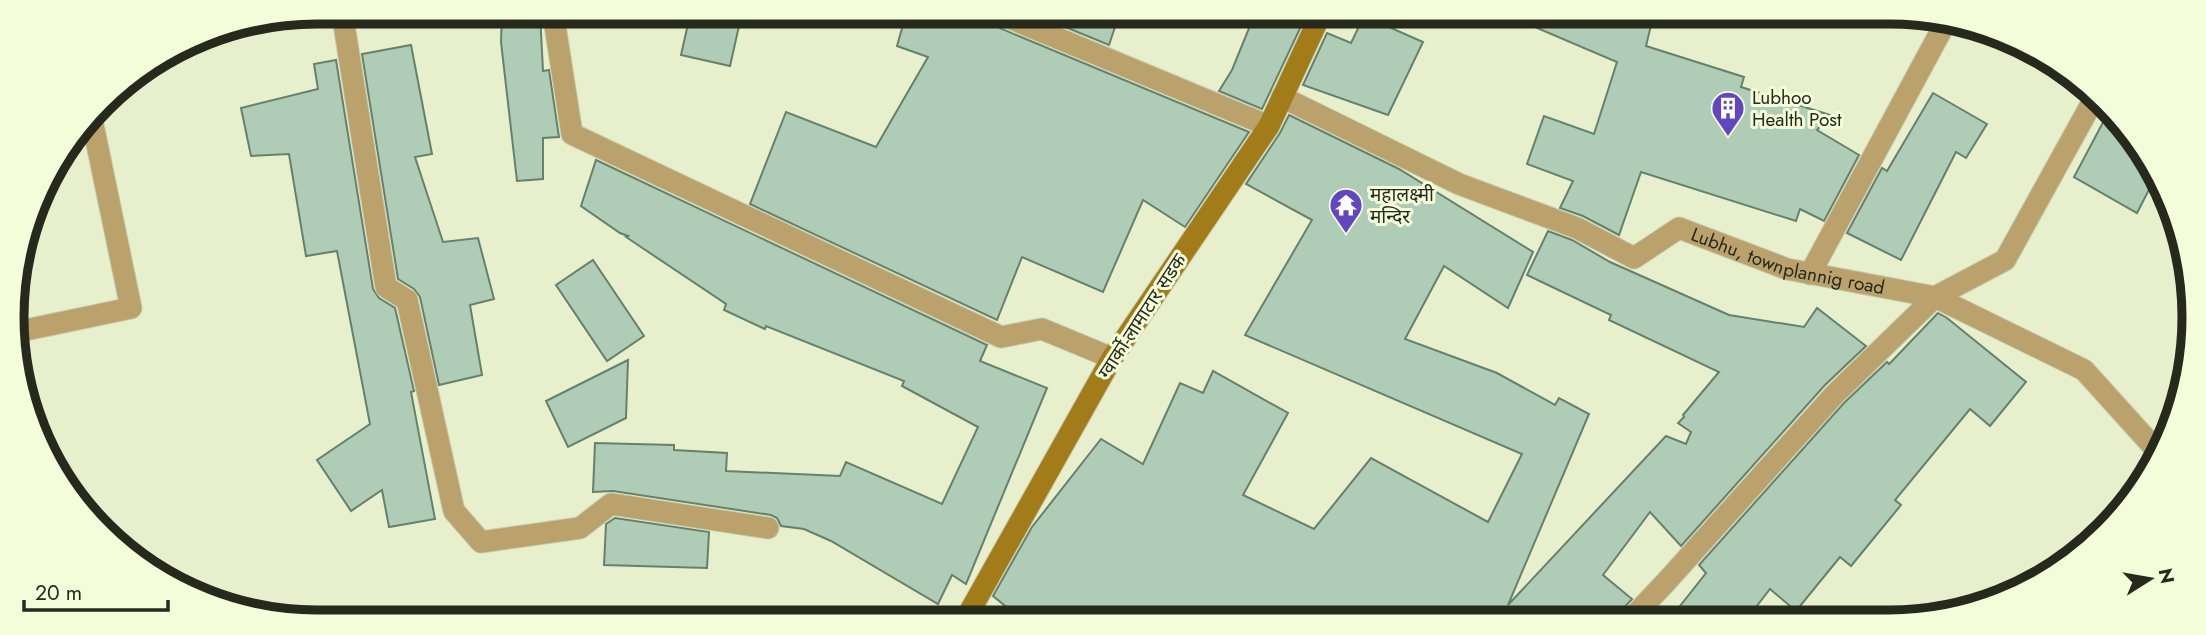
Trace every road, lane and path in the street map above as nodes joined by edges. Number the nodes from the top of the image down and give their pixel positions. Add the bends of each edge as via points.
1 (344, 24) edge
2 (555, 24) edge
3 (1024, 24) edge
4 (1316, 24) edge
5 (1942, 29) edge
6 (1282, 97) junction
7 (2091, 105) edge
8 (1269, 126) junction
9 (94, 128) edge
10 (1810, 274) junction
11 (1935, 297) junction
12 (25, 330) edge
13 (1112, 358) junction
14 (2152, 444) edge
15 (768, 528) dead end
16 (970, 610) edge
17 (1639, 610) edge

1 - 15 street via 386,287 407,300 454,511 481,542 580,528 611,504
2 - 13 street via 572,134 1001,337 1042,329
3 - 8 street
4 - 6 main road, ग्वार्को-लामाटार सडक
5 - 10 street
6 - 8 main road, ग्वार्को-लामाटार सडक
6 - 10 street, Lubhu, townplannig road via 1459,184 1577,228 1633,258 1679,228
7 - 11 street via 2005,260
8 - 13 main road, ग्वार्को-लामाटार सडक
9 - 12 street via 131,308
10 - 11 street, Lubhu, townplannig road
11 - 14 street, Lubhu, townplannig road via 2084,370
11 - 17 street via 1835,394
13 - 16 main road, ग्वार्को-लामाटार सडक

